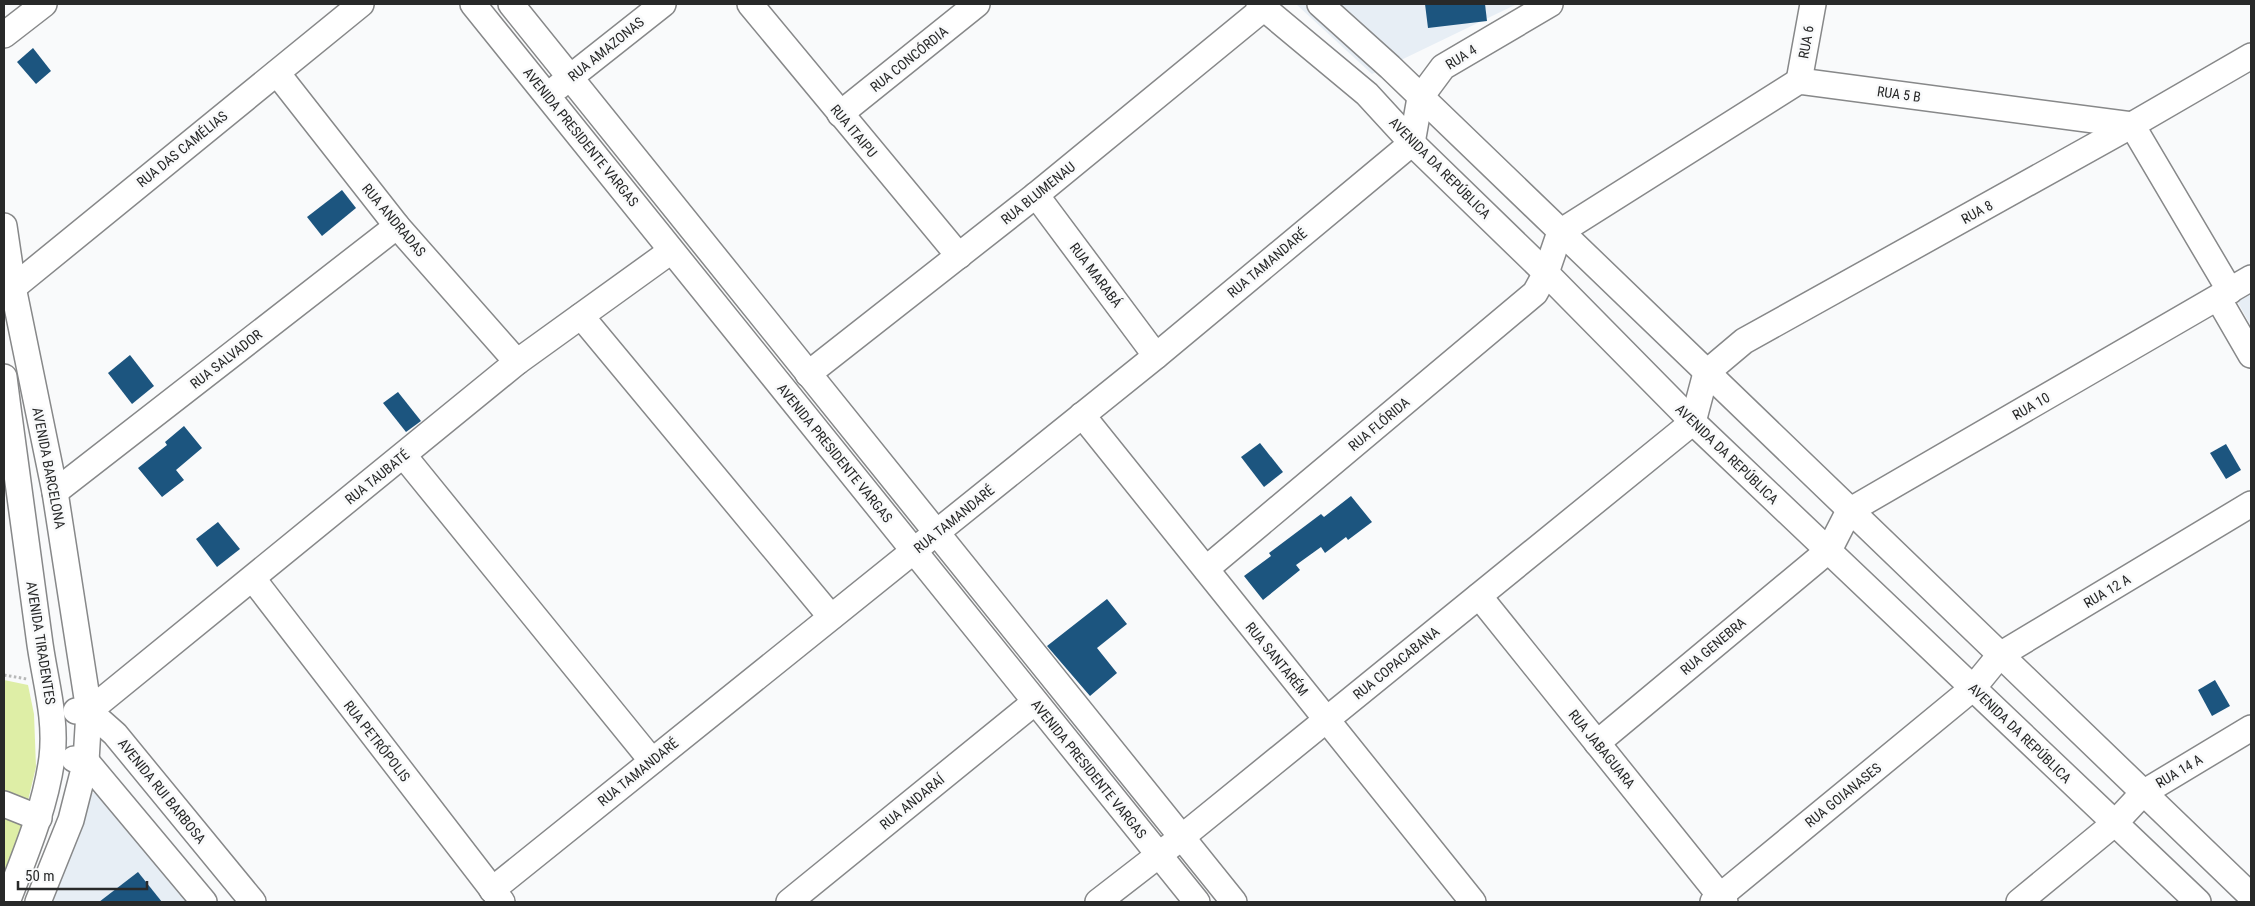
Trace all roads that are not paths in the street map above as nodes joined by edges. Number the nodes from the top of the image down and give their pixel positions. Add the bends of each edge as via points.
1 (44, 4) edge
2 (361, 4) edge
3 (473, 4) edge
4 (511, 4) edge
5 (663, 4) edge
6 (750, 4) edge
7 (977, 4) edge
8 (1320, 4) edge
9 (1550, 4) edge
10 (1813, 4) edge
11 (1261, 6) edge
12 (4, 35) edge
13 (2251, 56) edge
14 (277, 73) junction
15 (572, 77) junction
16 (1799, 81) junction
17 (548, 94) junction
18 (1420, 98) junction
19 (840, 114) junction
20 (2132, 125) junction
21 (1412, 143) junction
22 (1036, 195) junction
23 (4, 226) edge
24 (397, 226) junction
25 (1560, 232) junction
26 (672, 251) junction
27 (959, 256) junction
28 (1546, 273) junction
29 (2251, 278) edge
30 (9, 291) edge
31 (2224, 294) junction
32 (581, 316) junction
33 (2251, 355) edge
34 (1156, 356) junction
35 (517, 362) junction
36 (1706, 373) junction
37 (808, 374) junction
38 (4, 378) edge
39 (1082, 415) junction
40 (1693, 422) junction
41 (404, 456) junction
42 (55, 492) junction
43 (2251, 504) edge
44 (1850, 511) junction
45 (936, 533) junction
46 (1829, 550) junction
47 (913, 551) junction
48 (1206, 570) junction
49 (253, 579) junction
50 (1479, 596) junction
51 (831, 617) junction
52 (2000, 655) junction
53 (1973, 688) junction
54 (1035, 702) junction
55 (88, 711) junction
56 (53, 712) junction
57 (1327, 720) junction
58 (2251, 728) edge
59 (1597, 743) junction
60 (52, 756) junction
61 (86, 761) junction
62 (652, 761) junction
63 (2143, 793) junction
64 (4, 804) edge
65 (40, 818) junction
66 (2115, 824) junction
67 (1182, 837) junction
68 (1159, 855) junction
69 (497, 896) edge
70 (2251, 896) edge
71 (1719, 900) edge
72 (7, 902) edge
73 (38, 902) edge
74 (204, 902) edge
75 (253, 902) edge
76 (789, 902) edge
77 (1098, 902) edge
78 (1197, 902) edge
79 (1234, 902) edge
80 (1473, 902) edge
81 (2019, 902) edge
82 (2198, 902) edge

1 - 12 street
2 - 14 street, RUA DAS CAMÉLIAS
3 - 17 street, AVENIDA PRESIDENTE VARGAS
4 - 15 street, AVENIDA PRESIDENTE VARGAS
5 - 15 street, RUA AMAZONAS
6 - 19 street, RUA ITAIPU
7 - 19 street, RUA CONCÓRDIA
8 - 18 street
9 - 18 street, RUA 4 via 1443,67
10 - 16 street, RUA 6
11 - 21 street, AVENIDA DA REPÚBLICA via 1367,94
11 - 22 street, RUA BLUMENAU
13 - 20 street, RUA 8
14 - 24 street, RUA ANDRADAS
14 - 30 street, RUA DAS CAMÉLIAS
15 - 17 street, RUA AMAZONAS
15 - 37 street, AVENIDA PRESIDENTE VARGAS
16 - 20 street, RUA 5 B
16 - 25 street
17 - 26 street, AVENIDA PRESIDENTE VARGAS
18 - 21 street, RUA 4
18 - 25 street
19 - 27 street, RUA ITAIPU
20 - 31 street
20 - 36 street, RUA 8 via 1744,341
21 - 28 street, AVENIDA DA REPÚBLICA
21 - 34 street, RUA TAMANDARÉ
22 - 27 street, RUA BLUMENAU
22 - 34 street, RUA MARABÁ
23 - 30 street, AVENIDA BARCELONA
24 - 35 street, RUA ANDRADAS
24 - 42 street, RUA SALVADOR
25 - 28 street
25 - 36 street
26 - 32 street, RUA TAUBATÉ
26 - 47 street, AVENIDA PRESIDENTE VARGAS
27 - 37 street, RUA BLUMENAU
28 - 40 street, AVENIDA DA REPÚBLICA
28 - 48 street, RUA FLÓRIDA via 1535,294
29 - 31 street, RUA 10
30 - 42 street, AVENIDA BARCELONA
31 - 33 street
31 - 44 street, RUA 10
32 - 35 street, RUA TAUBATÉ
32 - 51 street
34 - 39 street, RUA TAMANDARÉ
35 - 41 street, RUA TAUBATÉ
36 - 40 street
36 - 44 street
37 - 45 street, AVENIDA PRESIDENTE VARGAS
38 - 56 street, AVENIDA TIRADENTES via 42,660
39 - 45 street, RUA TAMANDARÉ
39 - 48 street, RUA SANTARÉM
40 - 46 street, AVENIDA DA REPÚBLICA
40 - 50 street, RUA COPACABANA
41 - 49 street, RUA TAUBATÉ
41 - 62 street
42 - 55 street, AVENIDA BARCELONA
43 - 52 street, RUA 12 A
44 - 46 street
44 - 52 street
45 - 47 street, RUA TAMANDARÉ
45 - 67 street, AVENIDA PRESIDENTE VARGAS
46 - 53 street, AVENIDA DA REPÚBLICA
46 - 59 street, RUA GENEBRA
47 - 51 street, RUA TAMANDARÉ
47 - 54 street, AVENIDA PRESIDENTE VARGAS
48 - 57 street, RUA SANTARÉM
49 - 55 street, RUA TAUBATÉ
49 - 69 street, RUA PETRÓPOLIS
50 - 57 street, RUA COPACABANA
50 - 59 street, RUA JABAGUARA
51 - 62 street, RUA TAMANDARÉ
52 - 53 street, RUA 12 A
52 - 63 street
53 - 66 street, AVENIDA DA REPÚBLICA
53 - 71 street, RUA GOIANASES
54 - 68 street, AVENIDA PRESIDENTE VARGAS
54 - 76 street, RUA ANDARAÍ
55 - 56 street
55 - 61 street
55 - 75 street, AVENIDA RUI BARBOSA via 115,734
56 - 60 street, AVENIDA TIRADENTES
57 - 67 street, RUA COPACABANA
57 - 80 street, RUA SANTARÉM
58 - 63 street, RUA 14 A
59 - 71 street, RUA JABAGUARA
60 - 61 street
60 - 65 street, AVENIDA TIRADENTES
61 - 73 street via 71,820
61 - 74 street
62 - 69 street, RUA TAMANDARÉ
63 - 66 street, RUA 14 A
63 - 70 street
64 - 65 street
65 - 72 street, AVENIDA TIRADENTES
66 - 81 street, RUA 14 A
66 - 82 street, AVENIDA DA REPÚBLICA
67 - 68 street, RUA COPACABANA
67 - 79 street, AVENIDA PRESIDENTE VARGAS
68 - 77 street, RUA COPACABANA
68 - 78 street, AVENIDA PRESIDENTE VARGAS

